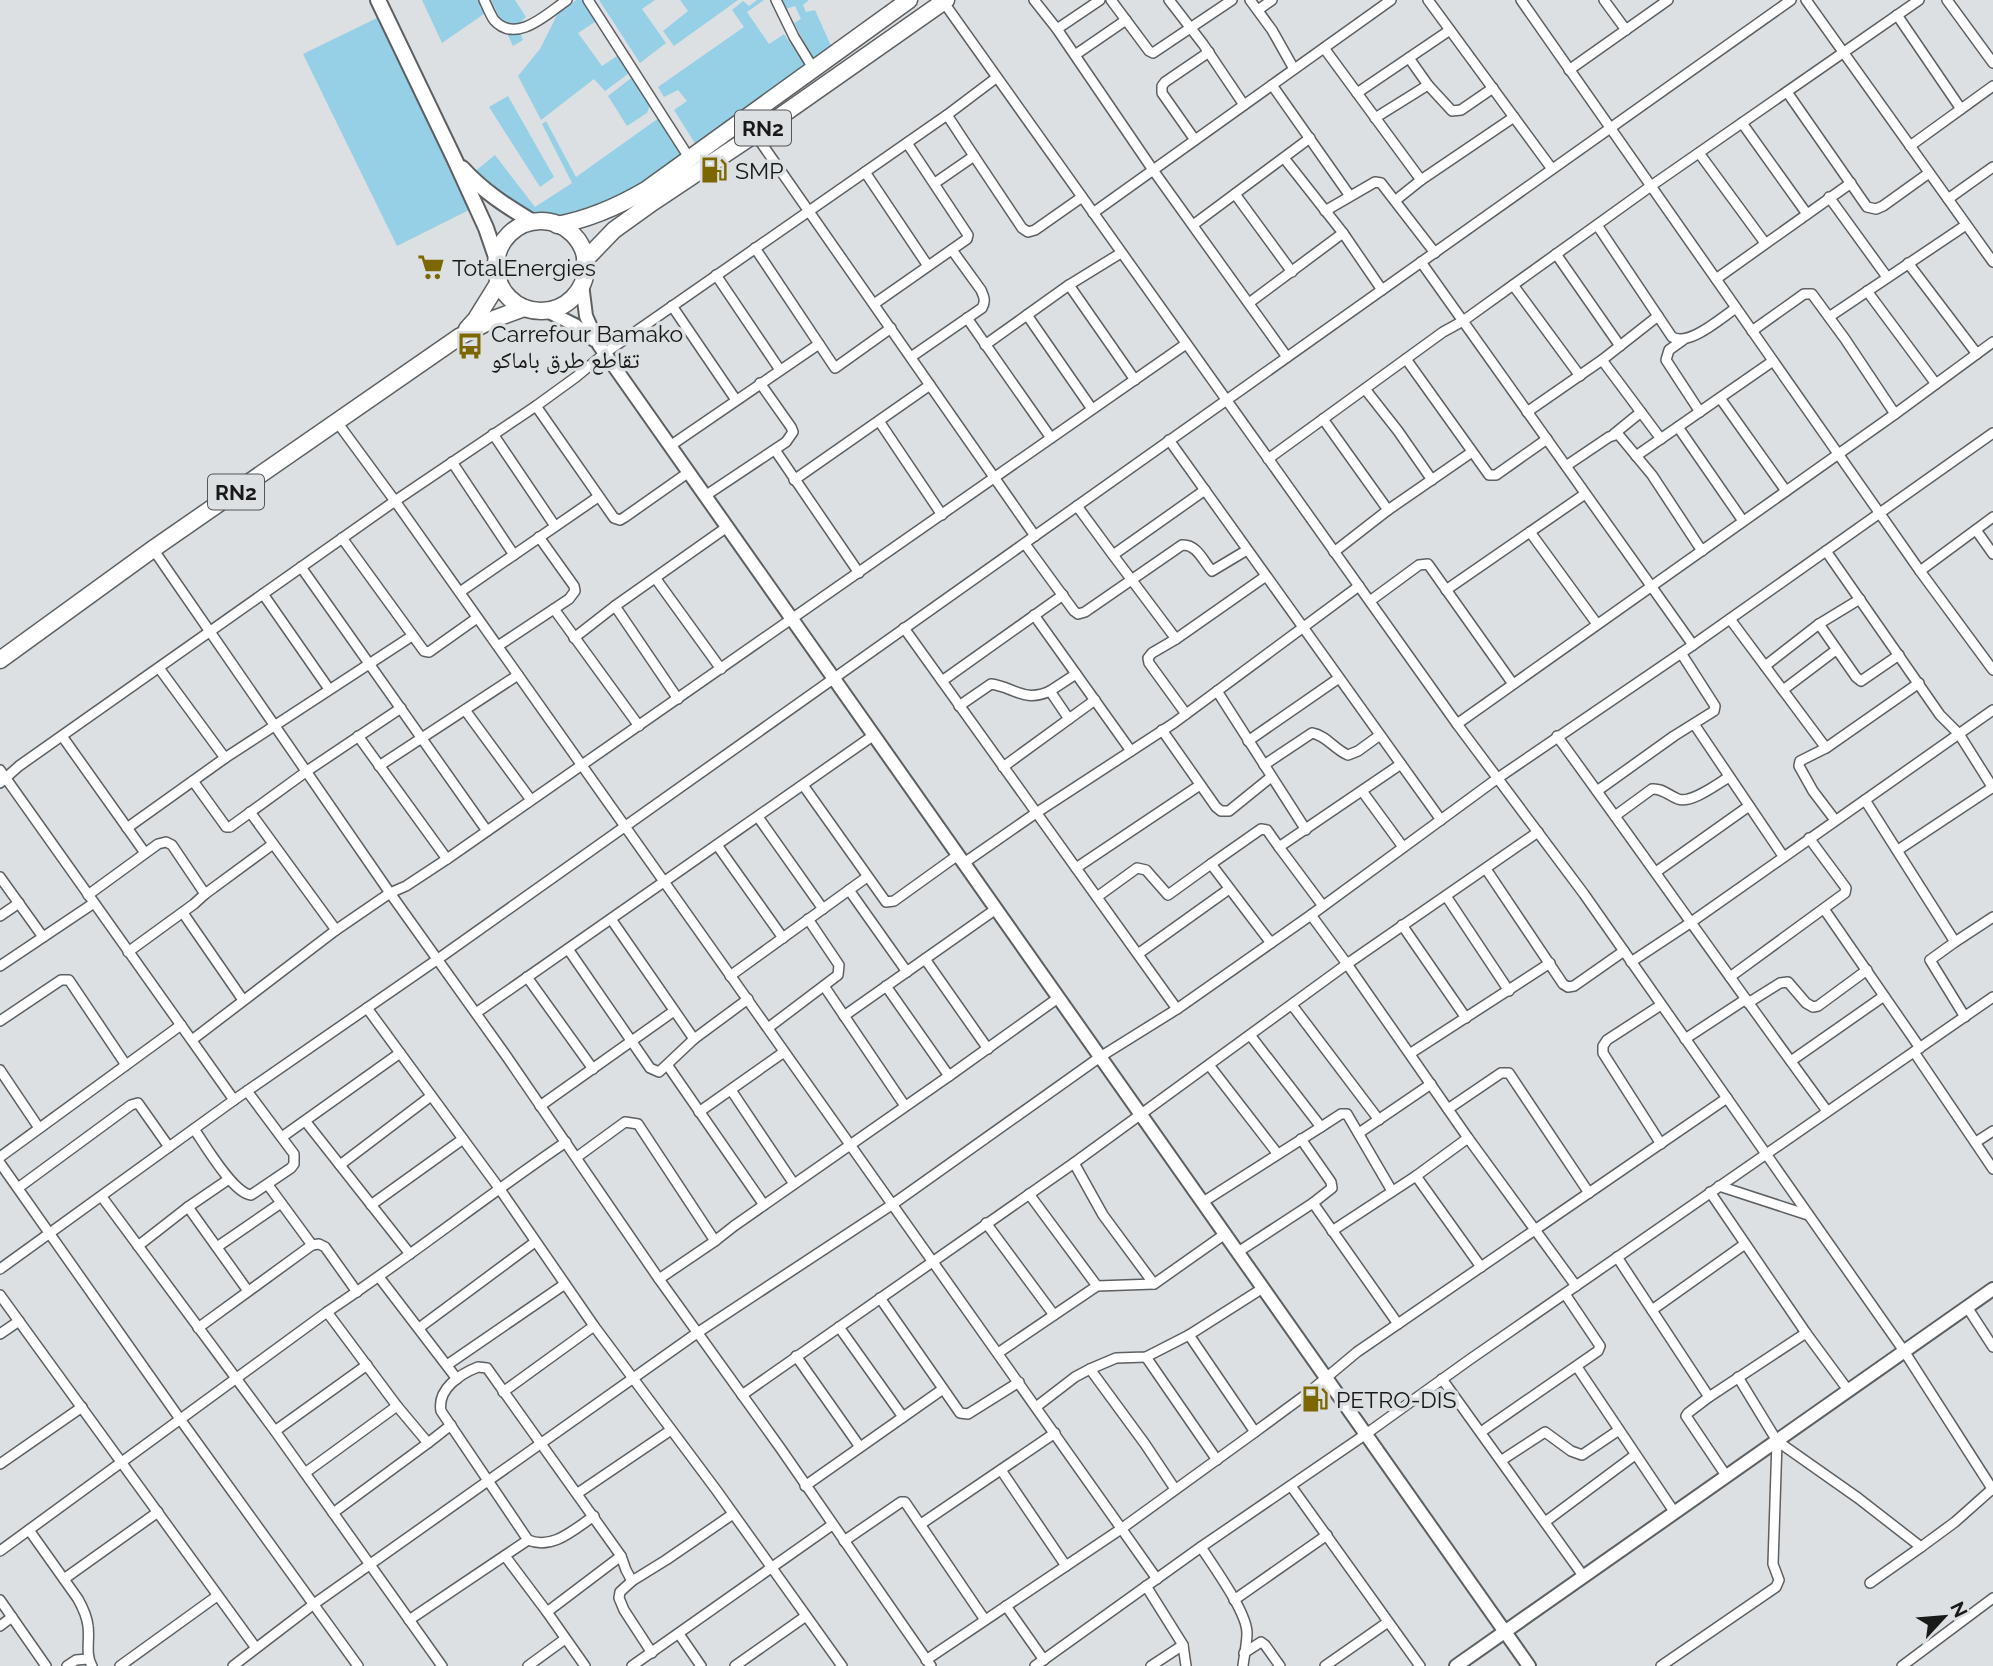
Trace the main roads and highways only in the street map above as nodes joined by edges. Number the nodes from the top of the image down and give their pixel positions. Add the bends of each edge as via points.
1 (378, 0) edge
2 (909, 0) edge
3 (944, 1) edge
4 (454, 158) junction
5 (533, 222) junction
6 (557, 225) junction
7 (497, 260) junction
8 (585, 260) junction
9 (499, 282) junction
10 (524, 308) junction
11 (459, 337) junction
12 (0, 660) edge

1 - 4 main road
2 - 6 highway, RN2 via 646,190 618,206
3 - 8 highway, RN2 via 614,230
4 - 5 main road via 483,190
4 - 7 main road
5 - 6 highway
5 - 7 highway via 509,235
6 - 8 highway via 578,241
7 - 9 highway
8 - 10 highway via 582,284 565,304 547,311
9 - 10 highway
9 - 11 highway, RN2
10 - 11 highway, RN2
11 - 12 highway, RN2

